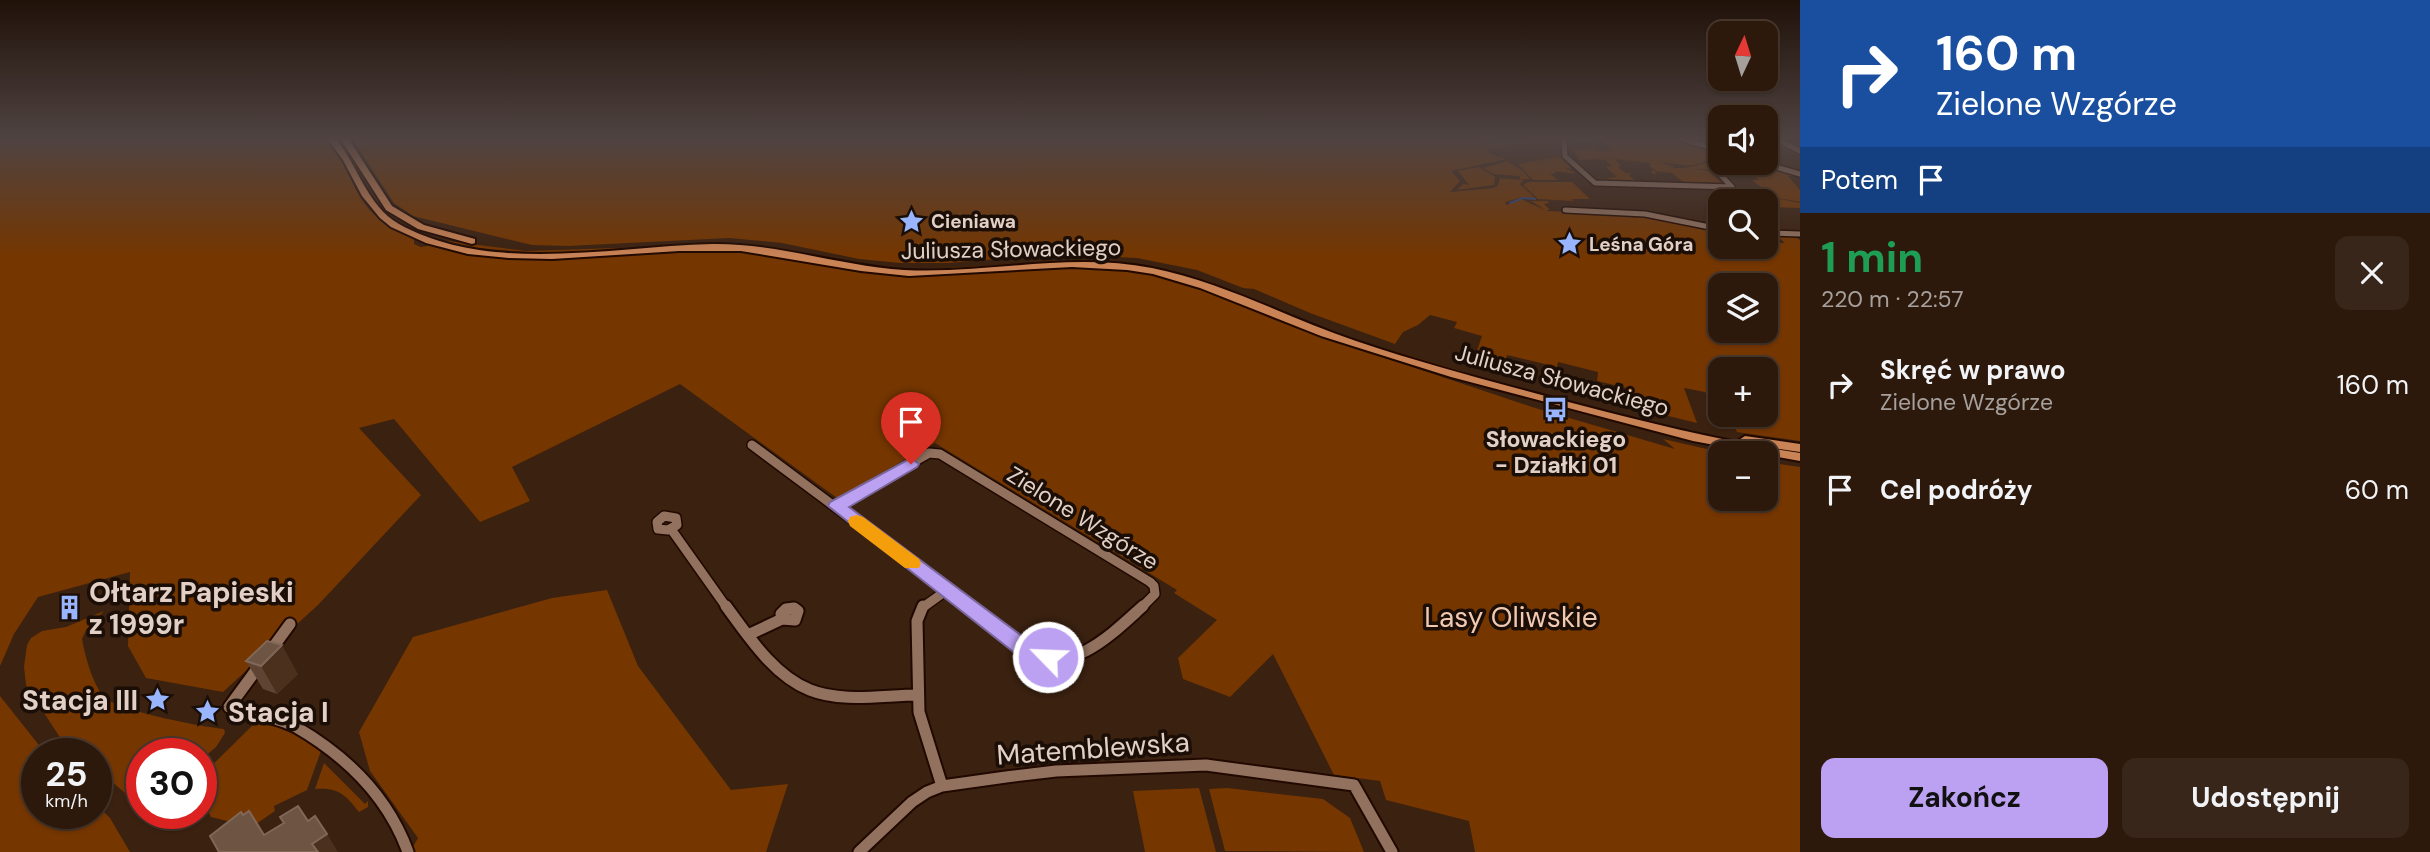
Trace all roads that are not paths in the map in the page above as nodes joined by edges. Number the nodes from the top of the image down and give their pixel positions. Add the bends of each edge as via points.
1 (356, 178) edge
2 (369, 178) edge
3 (1589, 178) edge
4 (1723, 178) edge
5 (1565, 210) dead end
6 (1708, 227) edge
7 (1778, 233) edge
8 (1800, 234) edge
9 (751, 445) dead end
10 (1800, 448) edge
11 (1800, 457) edge
12 (836, 506) junction
13 (671, 530) dead end
14 (947, 590) junction
15 (782, 619) dead end
16 (290, 625) dead end
17 (748, 635) junction
18 (918, 695) junction
19 (942, 786) junction
20 (408, 852) edge
21 (859, 852) edge
22 (1392, 852) edge

1 - 11 main road, Juliusza Słowackiego via 385,219 407,232 493,253 740,247 909,273 1069,264 1144,269 1194,280 1320,333 1479,381 1728,445
2 - 10 main road, Juliusza Słowackiego via 388,208 421,227 504,246 558,249 755,243 863,264 904,267 1077,258 1142,263 1218,283 1343,334 1481,375 1700,430
3 - 4 street via 1595,183 1732,187
5 - 6 street via 1645,214
7 - 8 street
9 - 12 street, Zielone Wzgórze
12 - 14 street, Zielone Wzgórze
12 - 14 street, Zielone Wzgórze via 929,453 940,454 1150,582 1155,591 1092,649 1079,656 1052,658 1027,651
13 - 17 street
14 - 18 street via 918,615
15 - 17 street
16 - 20 street via 229,707 294,726 358,772 388,808
17 - 18 street via 781,675 805,689 832,694
18 - 19 street via 922,727
19 - 21 street, Matemblewska via 912,802
19 - 22 street, Matemblewska via 1056,771 1206,765 1354,785

